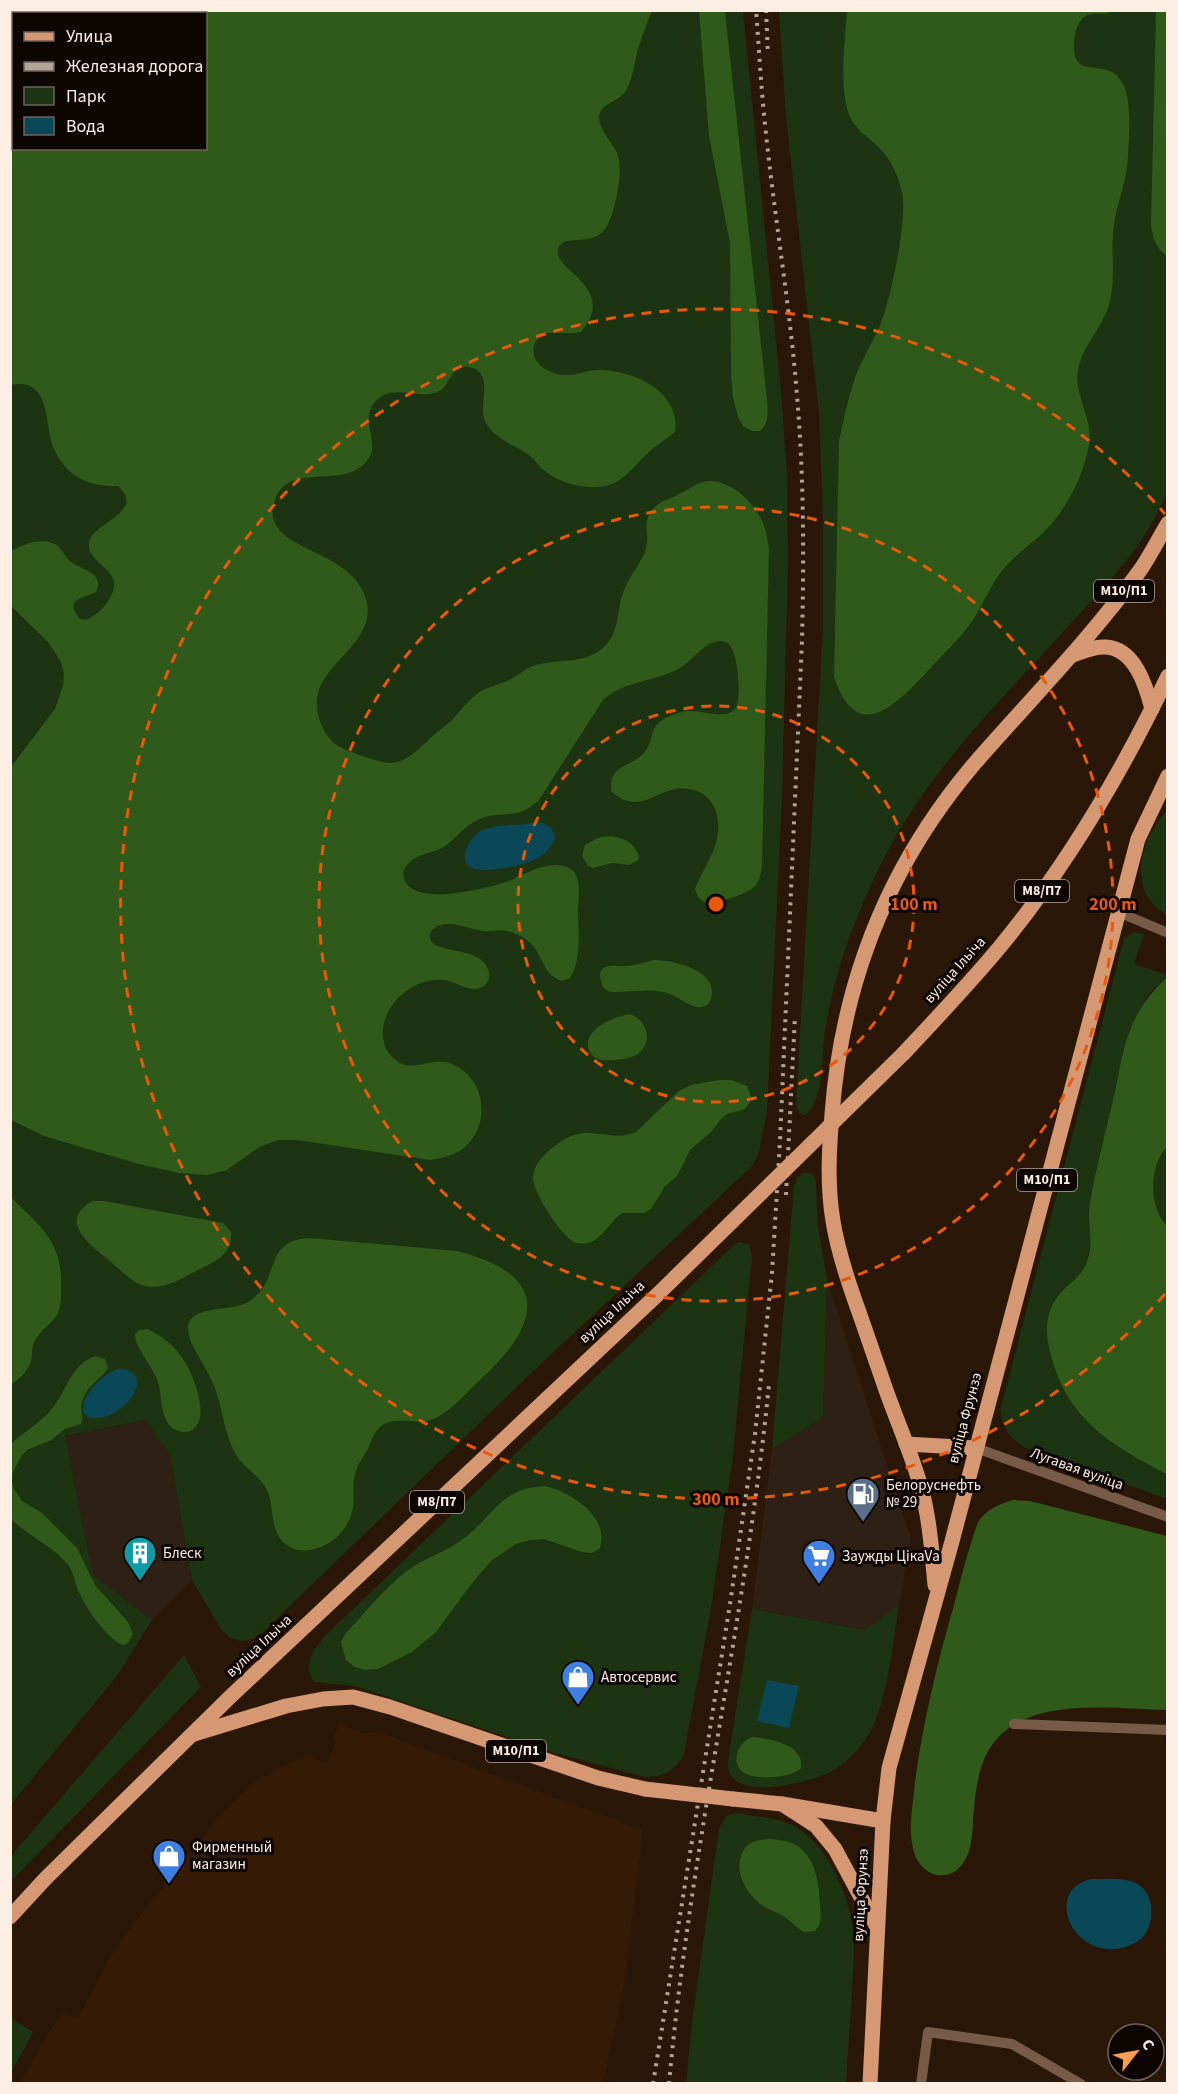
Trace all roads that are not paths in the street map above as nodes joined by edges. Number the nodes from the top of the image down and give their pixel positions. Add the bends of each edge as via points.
1 (1167, 522) edge
2 (1073, 655) junction
3 (1167, 676) edge
4 (1152, 709) junction
5 (1167, 776) edge
6 (1118, 912) junction
7 (1167, 933) edge
8 (906, 1444) junction
9 (976, 1448) junction
10 (1167, 1517) edge
11 (936, 1594) junction
12 (1014, 1724) dead end
13 (1167, 1730) edge
14 (194, 1734) junction
15 (782, 1804) junction
16 (883, 1821) junction
17 (10, 1917) edge
18 (877, 1927) junction
19 (870, 2084) edge
20 (921, 2084) edge
21 (1081, 2084) edge

1 - 2 main road, М10/П1 via 1143,566
2 - 4 main road via 1107,647 1126,656 1146,685
2 - 8 main road, М10/П1 via 974,764 912,852 882,905 843,1024 828,1157 833,1222 842,1262
3 - 4 main road, вуліца Ільіча / М8/П7
4 - 14 main road, вуліца Ільіча / М8/П7, bridge via 1093,814 1030,908 977,974 904,1053 656,1296
5 - 6 main road, вуліца Фрунзэ / М10/П1 via 1138,839
6 - 7 street
6 - 9 main road, вуліца Фрунзэ / М10/П1
8 - 9 main road
8 - 11 main road, М10/П1 via 922,1492
9 - 10 street, Лугавая вуліца
9 - 11 main road, вуліца Фрунзэ / М10/П1
11 - 16 main road, вуліца Фрунзэ / М10/П1 via 889,1768
12 - 13 street
14 - 15 main road, М10/П1, bridge via 286,1706 322,1698 353,1697 598,1778 645,1789
14 - 17 main road, вуліца Ільіча / М8/П7
15 - 16 main road, М10/П1
15 - 18 main road, М10/П1 via 816,1826 835,1849
16 - 18 main road, вуліца Фрунзэ / М10/П1
18 - 19 main road, вуліца Фрунзэ / М10/П1
20 - 21 street via 928,2032 1012,2044

